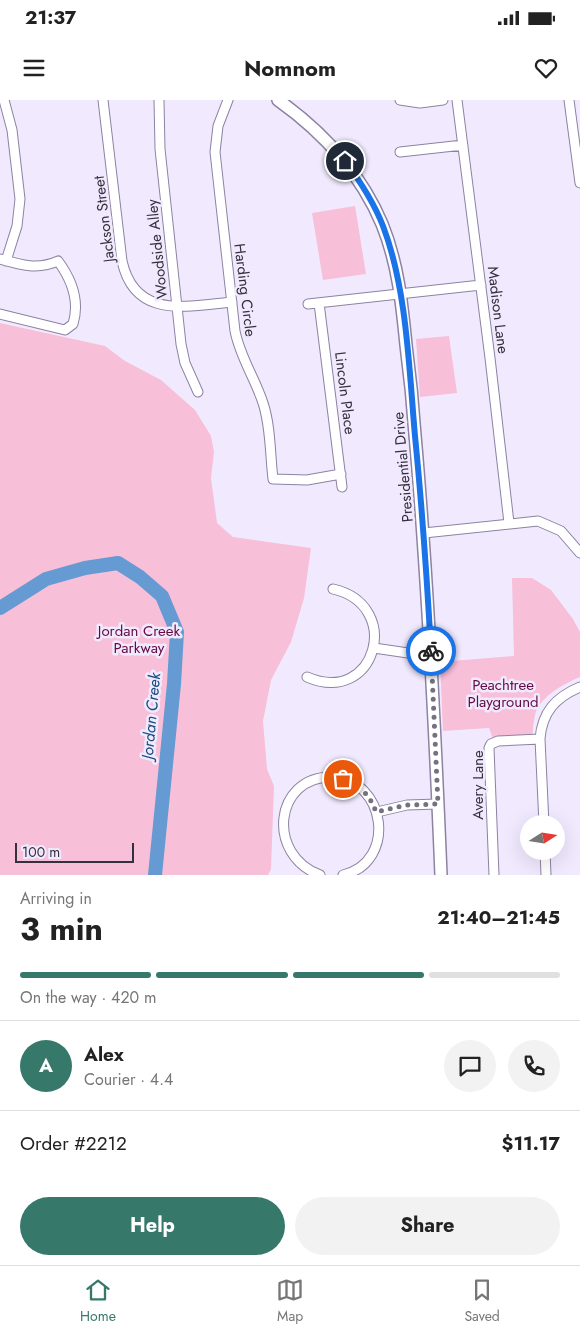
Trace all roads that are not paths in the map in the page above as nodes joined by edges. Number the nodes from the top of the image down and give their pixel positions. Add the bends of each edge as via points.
1 (4, 100) edge
2 (103, 100) edge
3 (159, 100) edge
4 (228, 100) edge
5 (278, 100) edge
6 (400, 100) edge
7 (443, 100) edge
8 (457, 100) edge
9 (569, 100) edge
10 (577, 142) edge
11 (463, 145) junction
12 (400, 152) dead end
13 (580, 183) edge
14 (3, 260) edge
15 (481, 285) junction
16 (400, 294) junction
17 (232, 302) junction
18 (320, 303) junction
19 (308, 304) dead end
20 (177, 307) junction
21 (0, 314) edge
22 (198, 392) dead end
23 (341, 474) junction
24 (342, 487) dead end
25 (509, 524) junction
26 (424, 533) junction
27 (580, 553) edge
28 (333, 589) dead end
29 (374, 648) junction
30 (431, 652) junction
31 (307, 677) dead end
32 (580, 687) edge
33 (540, 739) junction
34 (438, 804) junction
35 (376, 812) junction
36 (544, 815) edge
37 (545, 860) edge
38 (320, 875) edge
39 (343, 875) edge
40 (441, 875) edge
41 (494, 875) edge
42 (546, 875) edge

1 - 14 street via 12,130 20,199 17,226
2 - 20 street, Jackson Street via 124,270 132,286 148,300 158,305
3 - 20 street, Woodside Alley via 160,149
4 - 17 street, Harding Circle via 218,126 215,152
5 - 16 street, Presidential Drive via 320,134 345,161 366,192 392,252
6 - 7 street via 420,103
8 - 11 street, Madison Lane
9 - 10 street
10 - 13 street
11 - 12 street
11 - 15 street, Madison Lane
14 - 21 street via 30,267 58,261 72,284 75,318 70,328 60,330
15 - 16 street
15 - 25 street, Madison Lane
16 - 18 street
16 - 26 street, Presidential Drive
17 - 20 street, Jackson Street
17 - 23 street, Harding Circle via 240,353 267,416 273,479 307,480
18 - 19 street
18 - 23 street, Lincoln Place
20 - 22 street, Woodside Alley via 185,363
23 - 24 street, Lincoln Place
25 - 26 street
25 - 27 street via 538,522 561,532
26 - 30 street, Presidential Drive
28 - 29 street via 348,593 367,610 374,629
29 - 30 street
29 - 31 street via 362,670 346,680 328,683
30 - 34 street, Presidential Drive
32 - 33 street via 561,696 548,710
33 - 36 street
33 - 41 street, Avery Lane via 498,740 489,748
34 - 35 street via 407,805
34 - 40 street, Presidential Drive
35 - 38 street via 368,795 343,779 325,777 299,789 287,804 283,824 287,845 302,866
35 - 39 street via 379,830 375,848 364,864
37 - 42 street

